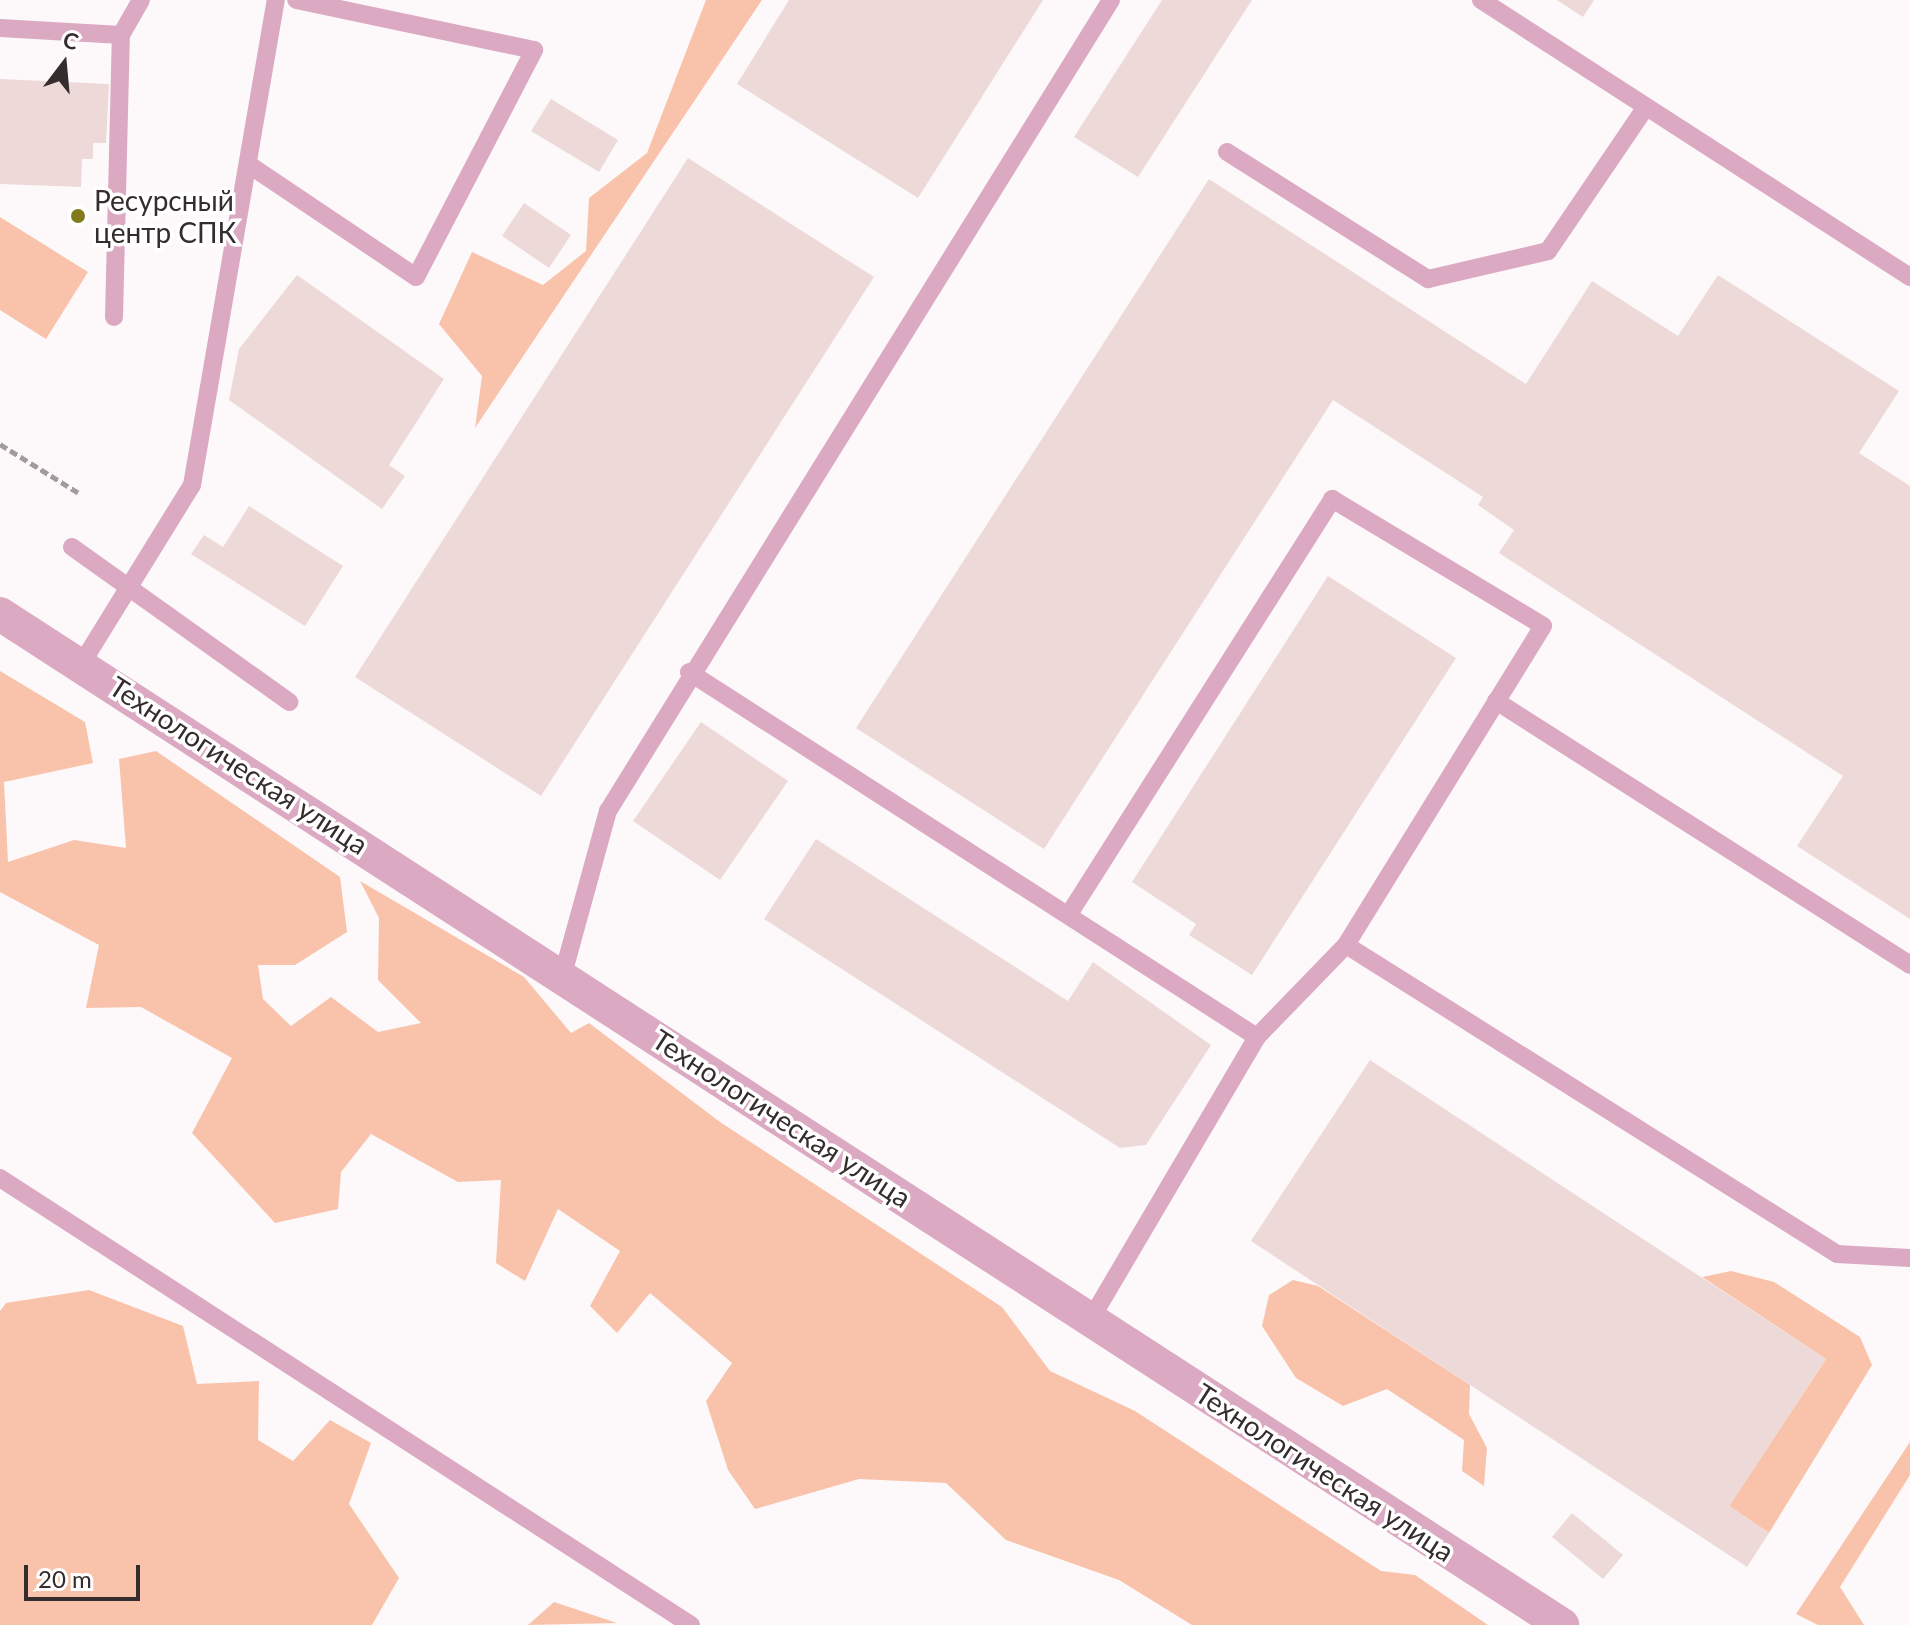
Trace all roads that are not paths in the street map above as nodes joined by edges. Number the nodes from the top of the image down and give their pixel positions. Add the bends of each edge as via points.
1 (141, 0) edge
2 (276, 0) edge
3 (296, 0) edge
4 (1111, 0) edge
5 (1481, 0) edge
6 (0, 28) edge
7 (121, 35) junction
8 (1646, 107) junction
9 (1227, 152) dead end
10 (248, 164) junction
11 (1910, 277) edge
12 (114, 317) dead end
13 (72, 547) dead end
14 (129, 588) junction
15 (0, 614) edge
16 (82, 663) junction
17 (689, 672) junction
18 (1496, 701) junction
19 (289, 702) dead end
20 (1071, 911) junction
21 (1346, 945) junction
22 (1910, 965) edge
23 (563, 974) junction
24 (1257, 1037) junction
25 (0, 1178) edge
26 (1910, 1258) edge
27 (1091, 1319) junction
28 (691, 1625) edge
29 (1562, 1625) edge

1 - 7 lane
2 - 10 lane
3 - 10 lane via 534,50 416,277
4 - 17 lane
5 - 8 lane
6 - 7 lane
7 - 12 lane
8 - 9 lane via 1548,251 1428,279
8 - 11 lane
10 - 14 lane via 192,485
13 - 14 lane
14 - 16 lane
14 - 19 lane
15 - 16 street, Технологическая улица
16 - 23 street, Технологическая улица
17 - 20 lane
17 - 23 lane via 608,811
18 - 20 lane via 1543,626 1332,499
18 - 21 lane
18 - 22 lane
20 - 24 lane
21 - 24 lane
21 - 26 lane via 1837,1254
23 - 27 street, Технологическая улица
24 - 27 lane
25 - 28 lane
27 - 29 street, Технологическая улица

